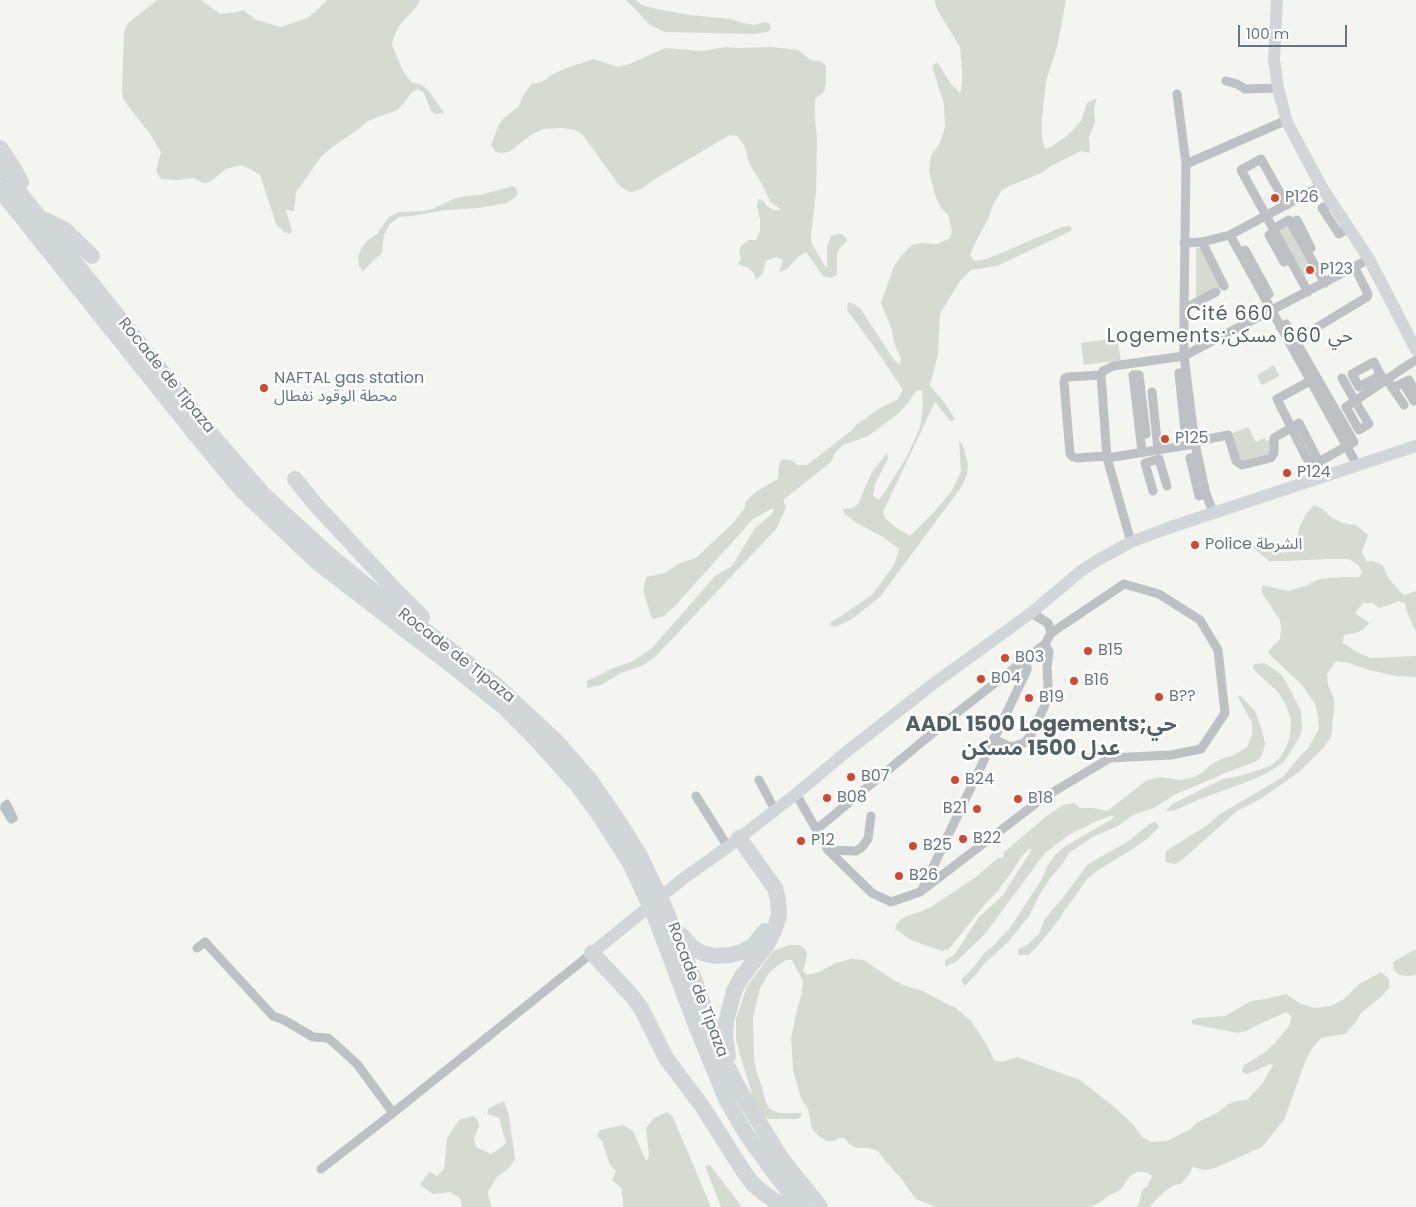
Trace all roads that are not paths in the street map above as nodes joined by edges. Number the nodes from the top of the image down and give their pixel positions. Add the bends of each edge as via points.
1 (1277, 0) edge
2 (1226, 81) dead end
3 (1278, 88) junction
4 (1177, 94) dead end
5 (1287, 120) junction
6 (0, 148) edge
7 (1186, 164) junction
8 (0, 168) edge
9 (1321, 186) junction
10 (0, 190) edge
11 (25, 199) junction
12 (1287, 205) junction
13 (1266, 216) junction
14 (40, 218) junction
15 (1274, 230) junction
16 (1230, 235) junction
17 (1202, 242) junction
18 (1184, 243) junction
19 (92, 256) dead end
20 (1369, 259) junction
21 (1355, 268) junction
22 (1325, 283) junction
23 (1308, 292) junction
24 (1184, 309) junction
25 (1271, 310) junction
26 (1292, 342) junction
27 (1416, 350) edge
28 (1184, 356) junction
29 (1416, 360) edge
30 (1109, 367) junction
31 (1101, 375) junction
32 (1090, 376) junction
33 (1382, 377) junction
34 (1342, 378) dead end
35 (1310, 381) junction
36 (1403, 383) junction
37 (1392, 388) junction
38 (1348, 389) junction
39 (1152, 392) dead end
40 (1416, 393) edge
41 (1416, 400) edge
42 (1404, 405) dead end
43 (1291, 428) junction
44 (1140, 434) junction
45 (1195, 443) junction
46 (1346, 446) junction
47 (1416, 446) edge
48 (1150, 451) junction
49 (1107, 457) junction
50 (1152, 461) junction
51 (1357, 465) junction
52 (296, 479) dead end
53 (1167, 486) dead end
54 (1153, 491) dead end
55 (1213, 512) junction
56 (1131, 542) junction
57 (1031, 613) junction
58 (1051, 633) junction
59 (1045, 644) junction
60 (450, 649) junction
61 (1027, 659) junction
62 (993, 740) junction
63 (759, 780) dead end
64 (796, 794) junction
65 (696, 796) dead end
66 (775, 810) junction
67 (871, 816) dead end
68 (817, 829) junction
69 (733, 843) junction
70 (828, 850) junction
71 (920, 892) junction
72 (664, 906) junction
73 (197, 948) dead end
74 (592, 953) junction
75 (740, 1092) junction
76 (393, 1113) junction
77 (321, 1169) dead end
78 (784, 1207) edge
79 (801, 1207) edge
80 (820, 1207) edge

1 - 3 street via 1274,60
2 - 3 street via 1245,89
3 - 5 street
4 - 7 street
5 - 7 street
5 - 9 street
6 - 11 highway via 14,168
7 - 18 street
8 - 11 highway, Rocade de Tipaza
9 - 12 street
9 - 20 street
10 - 79 highway, Rocade de Tipaza via 237,485 318,563 505,708 578,786 630,863 655,917 726,1099 768,1166
11 - 14 highway, Rocade de Tipaza
12 - 13 street
12 - 13 street via 1261,159 1241,170
13 - 15 street
13 - 16 street
14 - 19 highway via 65,230
14 - 60 highway, Rocade de Tipaza via 211,434 264,495 362,582
15 - 22 street via 1290,220 1292,223 1298,220 1311,247 1306,250
15 - 23 street via 1269,235 1284,262 1290,259
16 - 17 street
16 - 25 street
17 - 18 street
17 - 24 street via 1220,289
18 - 24 street
20 - 21 street
20 - 27 street
21 - 22 street
21 - 26 street via 1367,297
22 - 23 street
23 - 25 street
24 - 28 street
25 - 26 street
25 - 28 street
26 - 35 street
26 - 46 street via 1354,442
28 - 30 street
28 - 45 street
29 - 33 street
30 - 31 street
30 - 32 street via 1095,369
31 - 32 street
31 - 49 street
32 - 49 street via 1064,380 1069,452 1077,458
33 - 37 street
33 - 38 street via 1357,383
33 - 38 street via 1355,401
34 - 38 street
35 - 43 street via 1277,399
35 - 46 street
36 - 37 street
36 - 40 street via 1409,380
36 - 41 street
37 - 42 street
39 - 48 street
43 - 45 street via 1274,438 1274,454 1270,458 1242,465 1236,460 1228,434
43 - 46 street via 1299,423 1319,462
44 - 44 street via 1133,375 1139,375 1146,434
44 - 48 street
45 - 48 street
45 - 55 street
46 - 51 street
47 - 51 street
48 - 49 street
48 - 50 street
49 - 56 street
50 - 53 street via 1159,459
50 - 54 street via 1145,463
51 - 55 street
52 - 60 highway via 314,504
55 - 56 street
56 - 57 street via 1081,571
57 - 58 street via 1048,623
57 - 64 street via 933,684
58 - 59 street
58 - 71 street via 1124,584 1159,594 1200,620 1218,650 1225,714 1201,749 1171,755 1110,758 1043,798
59 - 61 street
59 - 62 street via 1049,652 1045,706 1030,735 1024,742 1011,747
60 - 72 highway, Rocade de Tipaza via 527,712 590,780 639,854
61 - 62 street via 1027,670
61 - 68 street
62 - 71 street
63 - 66 street
64 - 66 street
64 - 68 street
65 - 69 street
66 - 69 street
67 - 70 street via 868,839 862,847 856,851
68 - 70 street
69 - 72 highway via 761,882 771,908 764,934 754,944 730,956 702,953 682,938
69 - 74 street via 684,878
69 - 75 highway via 775,888 779,915 768,943 741,978 729,1005 725,1037
70 - 71 street via 872,893 891,902
72 - 75 highway, Rocade de Tipaza via 714,1036
73 - 76 street via 205,942 273,1016 313,1037 328,1038 334,1043 357,1064
74 - 76 street
74 - 78 highway via 641,1008 666,1058 753,1184
75 - 80 highway, Rocade de Tipaza via 781,1158
76 - 77 street

